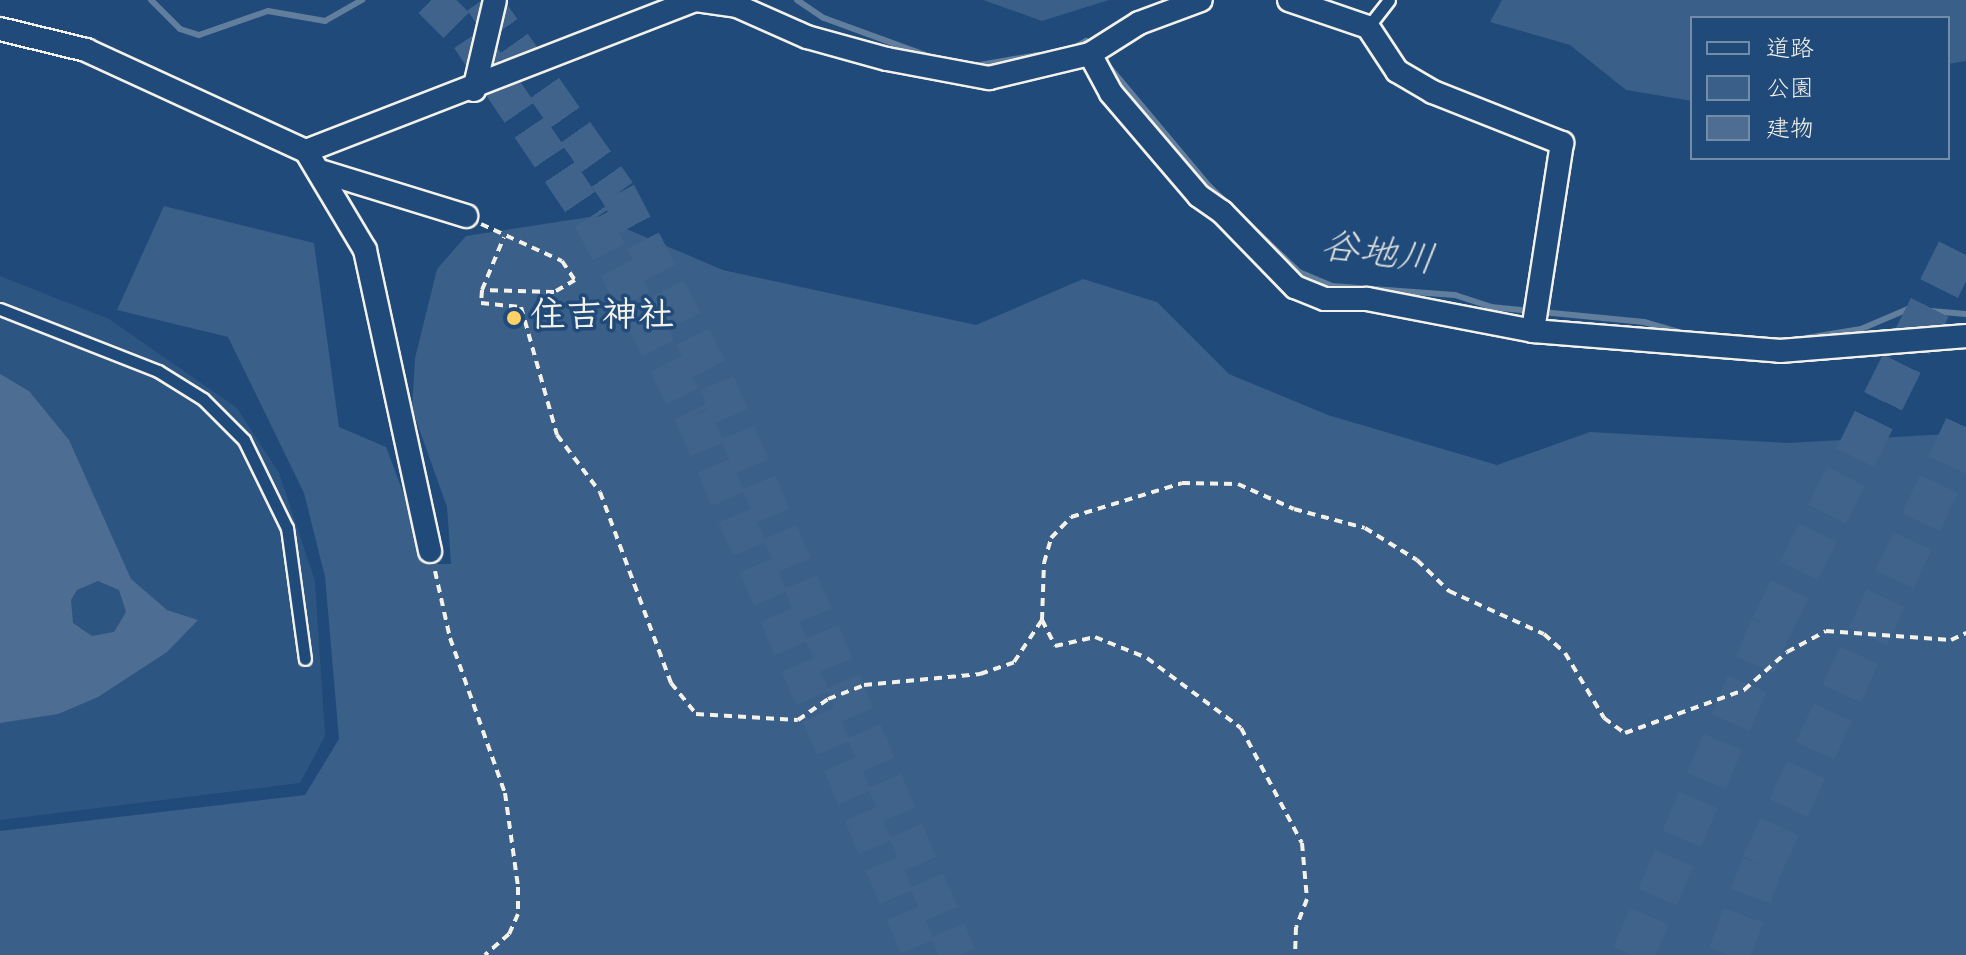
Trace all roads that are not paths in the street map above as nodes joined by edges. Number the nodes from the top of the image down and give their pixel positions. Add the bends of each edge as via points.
1 (495, 0) edge
2 (1201, 0) edge
3 (1289, 0) edge
4 (1389, 0) edge
5 (1368, 27) junction
6 (0, 29) edge
7 (1090, 54) junction
8 (474, 90) junction
9 (306, 151) junction
10 (320, 171) junction
11 (466, 216) road end
12 (0, 309) edge
13 (1533, 331) junction
14 (1966, 336) edge
15 (430, 551) road end
16 (305, 659) dead end

1 - 8 street
2 - 7 street via 1139,23
3 - 5 street
4 - 5 lane
5 - 13 street via 1397,71 1477,114 1562,143
6 - 9 street via 86,50
7 - 8 street via 1018,74 967,77 807,37 737,6 696,0
7 - 13 street via 1111,93 1199,196 1295,287 1325,299 1367,299
8 - 9 street
9 - 10 street
10 - 11 street
10 - 15 street via 365,250
12 - 16 lane via 158,371 203,399 244,440 287,528
13 - 14 street via 1780,351

